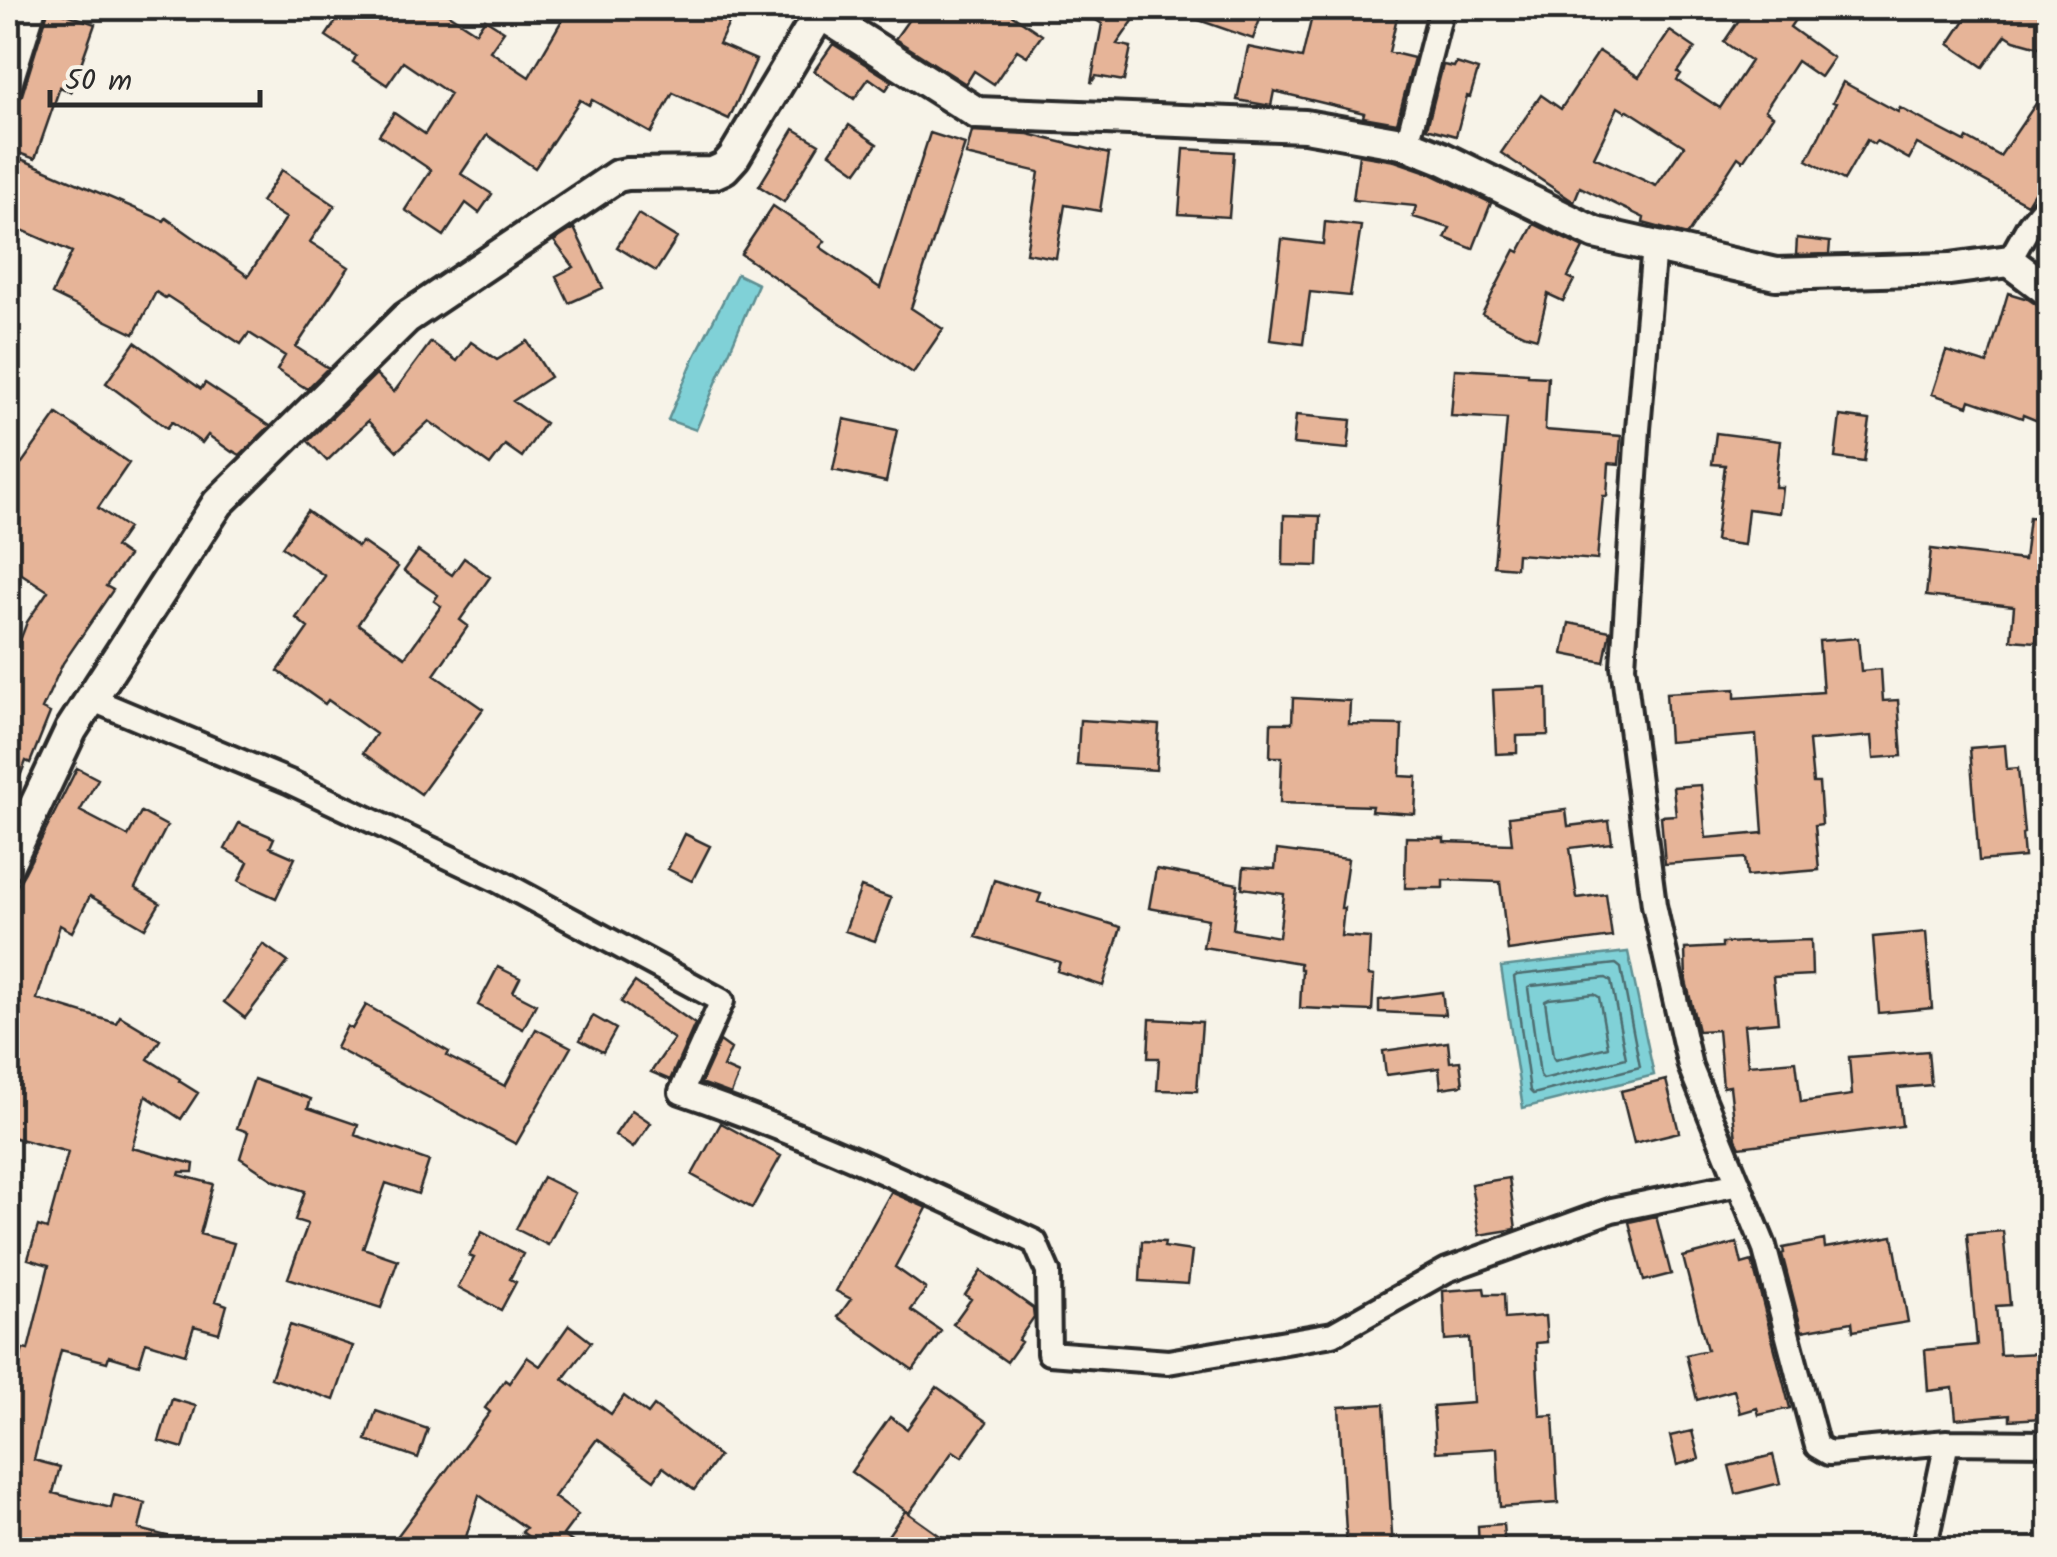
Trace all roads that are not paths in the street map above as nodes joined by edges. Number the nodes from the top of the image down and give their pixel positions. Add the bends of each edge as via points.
1 (34, 8) edge
2 (1442, 8) edge
3 (817, 10) edge
4 (8, 91) edge
5 (1406, 144) junction
6 (2050, 200) edge
7 (1654, 246) junction
8 (2009, 261) junction
9 (2050, 292) edge
10 (91, 699) junction
11 (8, 864) edge
12 (1739, 1184) junction
13 (1947, 1442) junction
14 (2050, 1443) edge
15 (1924, 1550) edge

1 - 4 street
2 - 5 street
3 - 5 street via 977,113 1305,126
3 - 10 street via 724,168 616,176 406,318 218,503
5 - 7 street via 1595,233
6 - 8 street
7 - 8 street via 1776,274
7 - 12 street via 1623,666 1654,905 1690,1066
8 - 9 street
10 - 11 street
10 - 12 street via 290,782 499,881 722,1001 681,1092 899,1178 1034,1242 1048,1272 1049,1353 1168,1362 1333,1334 1466,1263 1612,1210
12 - 13 street via 1764,1246 1817,1446 1829,1452
13 - 14 street
13 - 15 street

